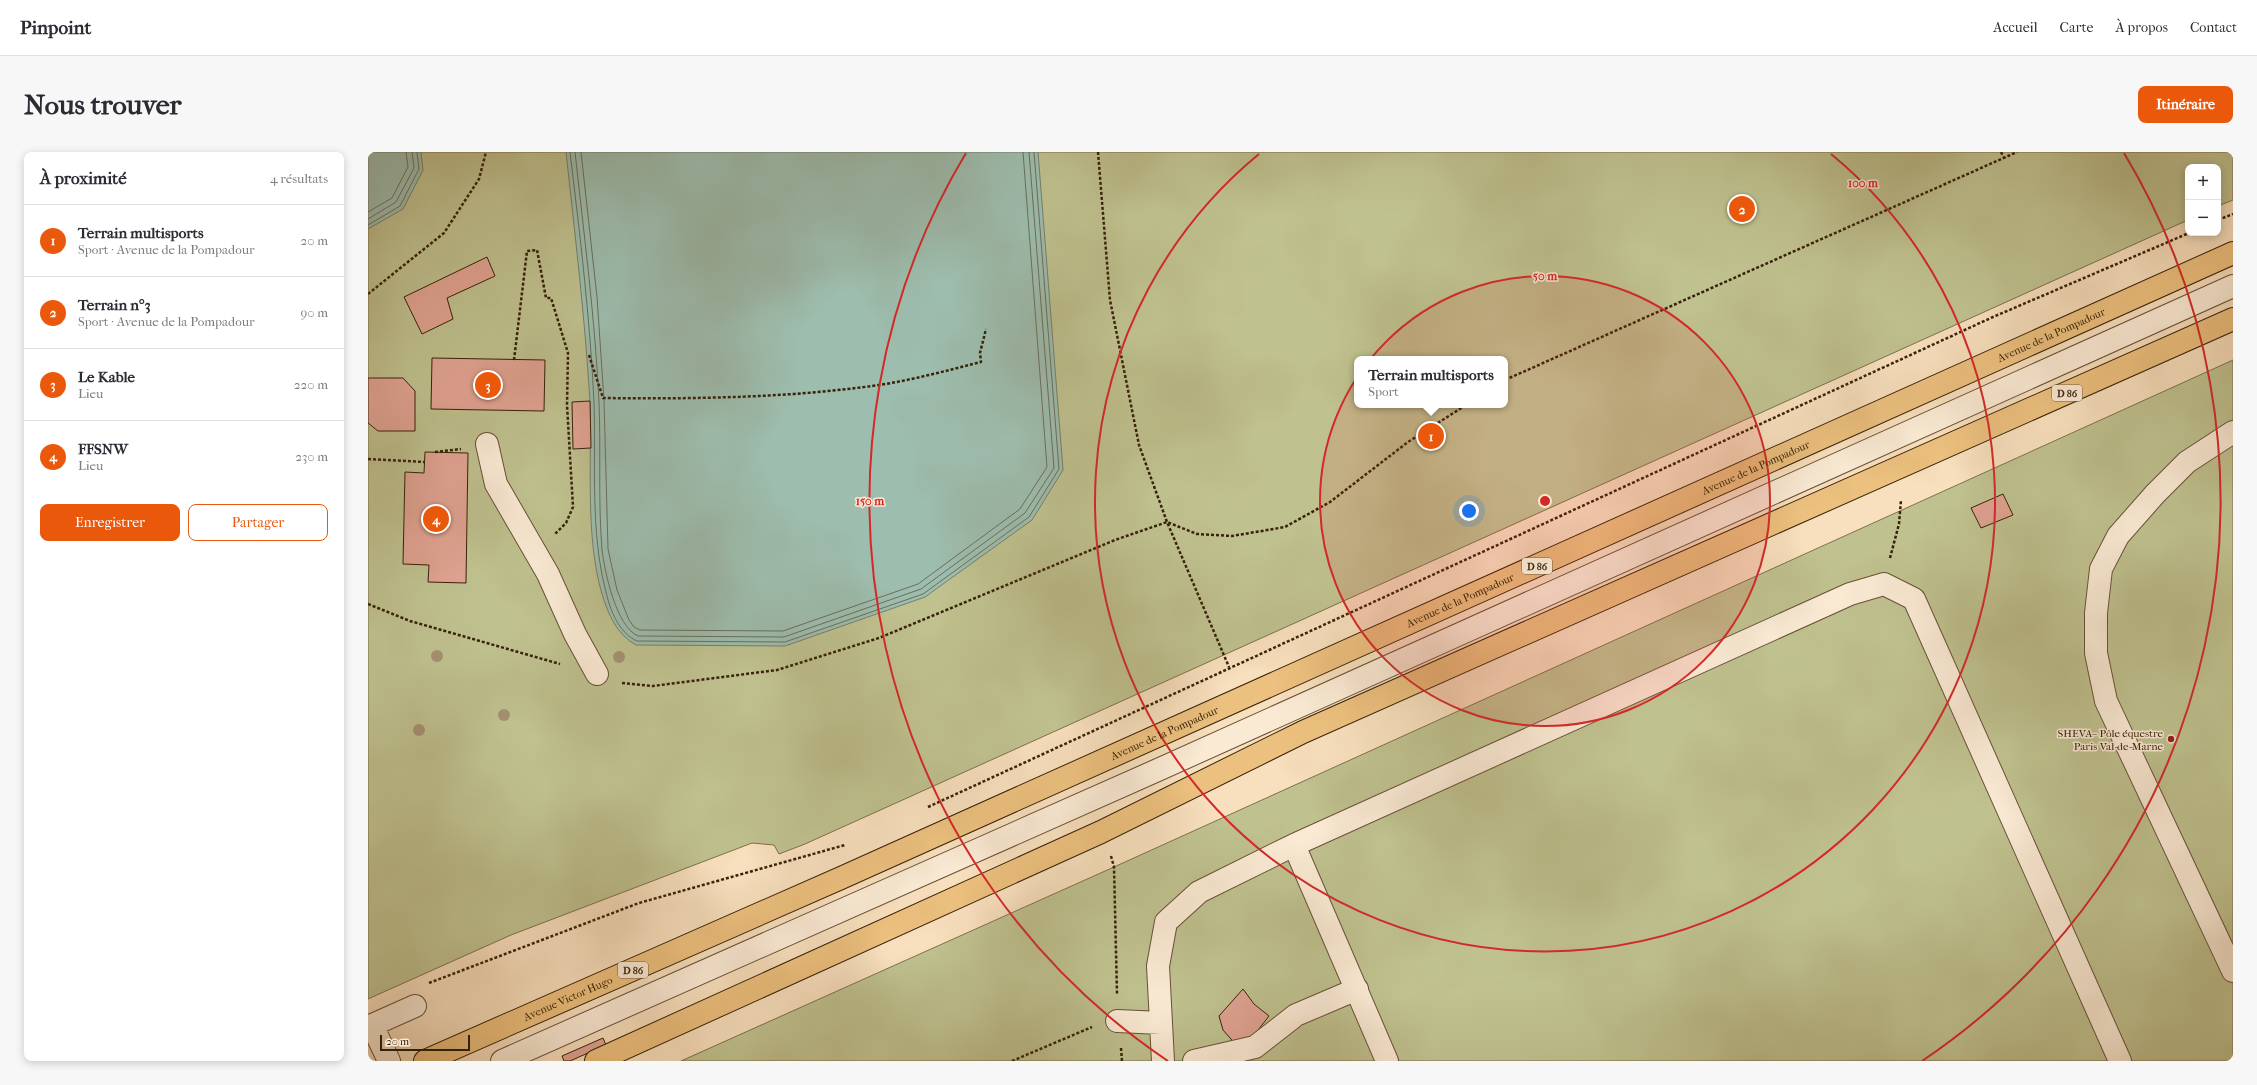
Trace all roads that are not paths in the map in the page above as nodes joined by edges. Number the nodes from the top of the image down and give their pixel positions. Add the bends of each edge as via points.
1 (2233, 254) edge
2 (2233, 286) edge
3 (2233, 319) edge
4 (2233, 432) edge
5 (487, 444) dead end
6 (597, 674) road end
7 (1294, 846) junction
8 (841, 878) joint
9 (2233, 970) edge
10 (1357, 989) junction
11 (415, 1006) dead end
12 (1117, 1021) road end
13 (1161, 1023) junction
14 (370, 1026) edge
15 (389, 1061) edge
16 (425, 1061) edge
17 (502, 1061) edge
18 (596, 1061) edge
19 (1163, 1061) edge
20 (1194, 1061) edge
21 (1387, 1061) edge
22 (2120, 1061) edge

1 - 8 main road, Avenue de la Pompadour / D 86
2 - 17 lane via 849,908
3 - 18 main road, D 86 via 1303,732 1101,832
4 - 9 lane via 2187,462 2118,536 2101,569 2096,613 2096,653 2106,701
5 - 6 lane via 496,484 548,574 575,634
7 - 10 lane
7 - 13 lane via 1198,892 1166,922 1158,966
7 - 22 lane via 1850,594 1884,584 1914,599
8 - 16 main road, Avenue Victor Hugo / D 86
10 - 20 lane via 1296,1015 1255,1047
10 - 21 lane
11 - 14 lane
12 - 13 lane
13 - 19 lane
14 - 15 lane

